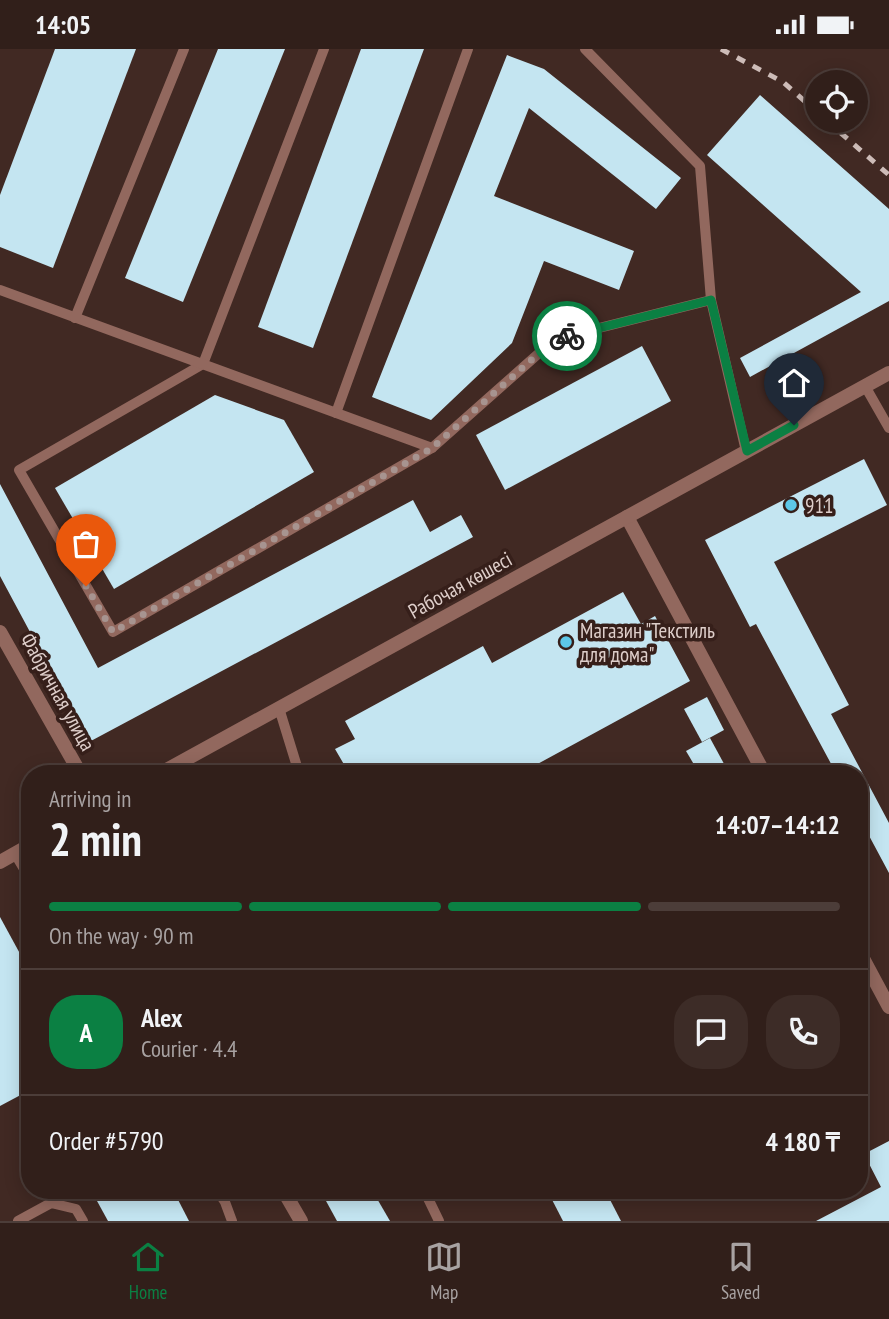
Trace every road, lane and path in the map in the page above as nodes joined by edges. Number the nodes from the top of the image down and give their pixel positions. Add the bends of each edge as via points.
1 (184, 49) edge
2 (324, 49) edge
3 (468, 49) edge
4 (585, 49) edge
5 (0, 291) edge
6 (711, 300) junction
7 (75, 318) junction
8 (203, 364) junction
9 (889, 373) edge
10 (865, 386) junction
11 (336, 413) junction
12 (889, 428) edge
13 (432, 448) junction
14 (747, 451) junction
15 (627, 517) junction
16 (0, 632) edge
17 (279, 708) junction
18 (75, 765) edge
19 (176, 765) edge
20 (297, 765) edge
21 (760, 765) edge
22 (21, 850) edge
23 (15, 854) junction
24 (0, 862) edge
25 (21, 864) edge
26 (868, 968) edge
27 (889, 1007) edge
28 (223, 1199) edge
29 (288, 1199) edge
30 (428, 1199) edge
31 (18, 1221) edge
32 (83, 1221) edge
33 (232, 1221) edge
34 (301, 1221) edge
35 (439, 1221) edge

1 - 7 lane
2 - 8 lane
3 - 11 lane
4 - 6 lane via 700,166
5 - 7 lane
6 - 13 lane via 555,339
6 - 14 lane
7 - 8 lane
8 - 11 lane
8 - 13 lane via 19,470 113,632
9 - 10 street, Рабочая көшесі
10 - 12 lane
10 - 14 street, Рабочая көшесі
11 - 13 lane
14 - 15 street, Рабочая көшесі
15 - 17 street, Рабочая көшесі
15 - 21 street
16 - 18 street, Фабричная улица
17 - 19 street, Рабочая көшесі
17 - 20 lane
22 - 23 street
23 - 24 street
23 - 25 lane
26 - 27 street
28 - 33 lane
29 - 34 street
30 - 35 lane
31 - 32 lane via 51,1203 76,1209

